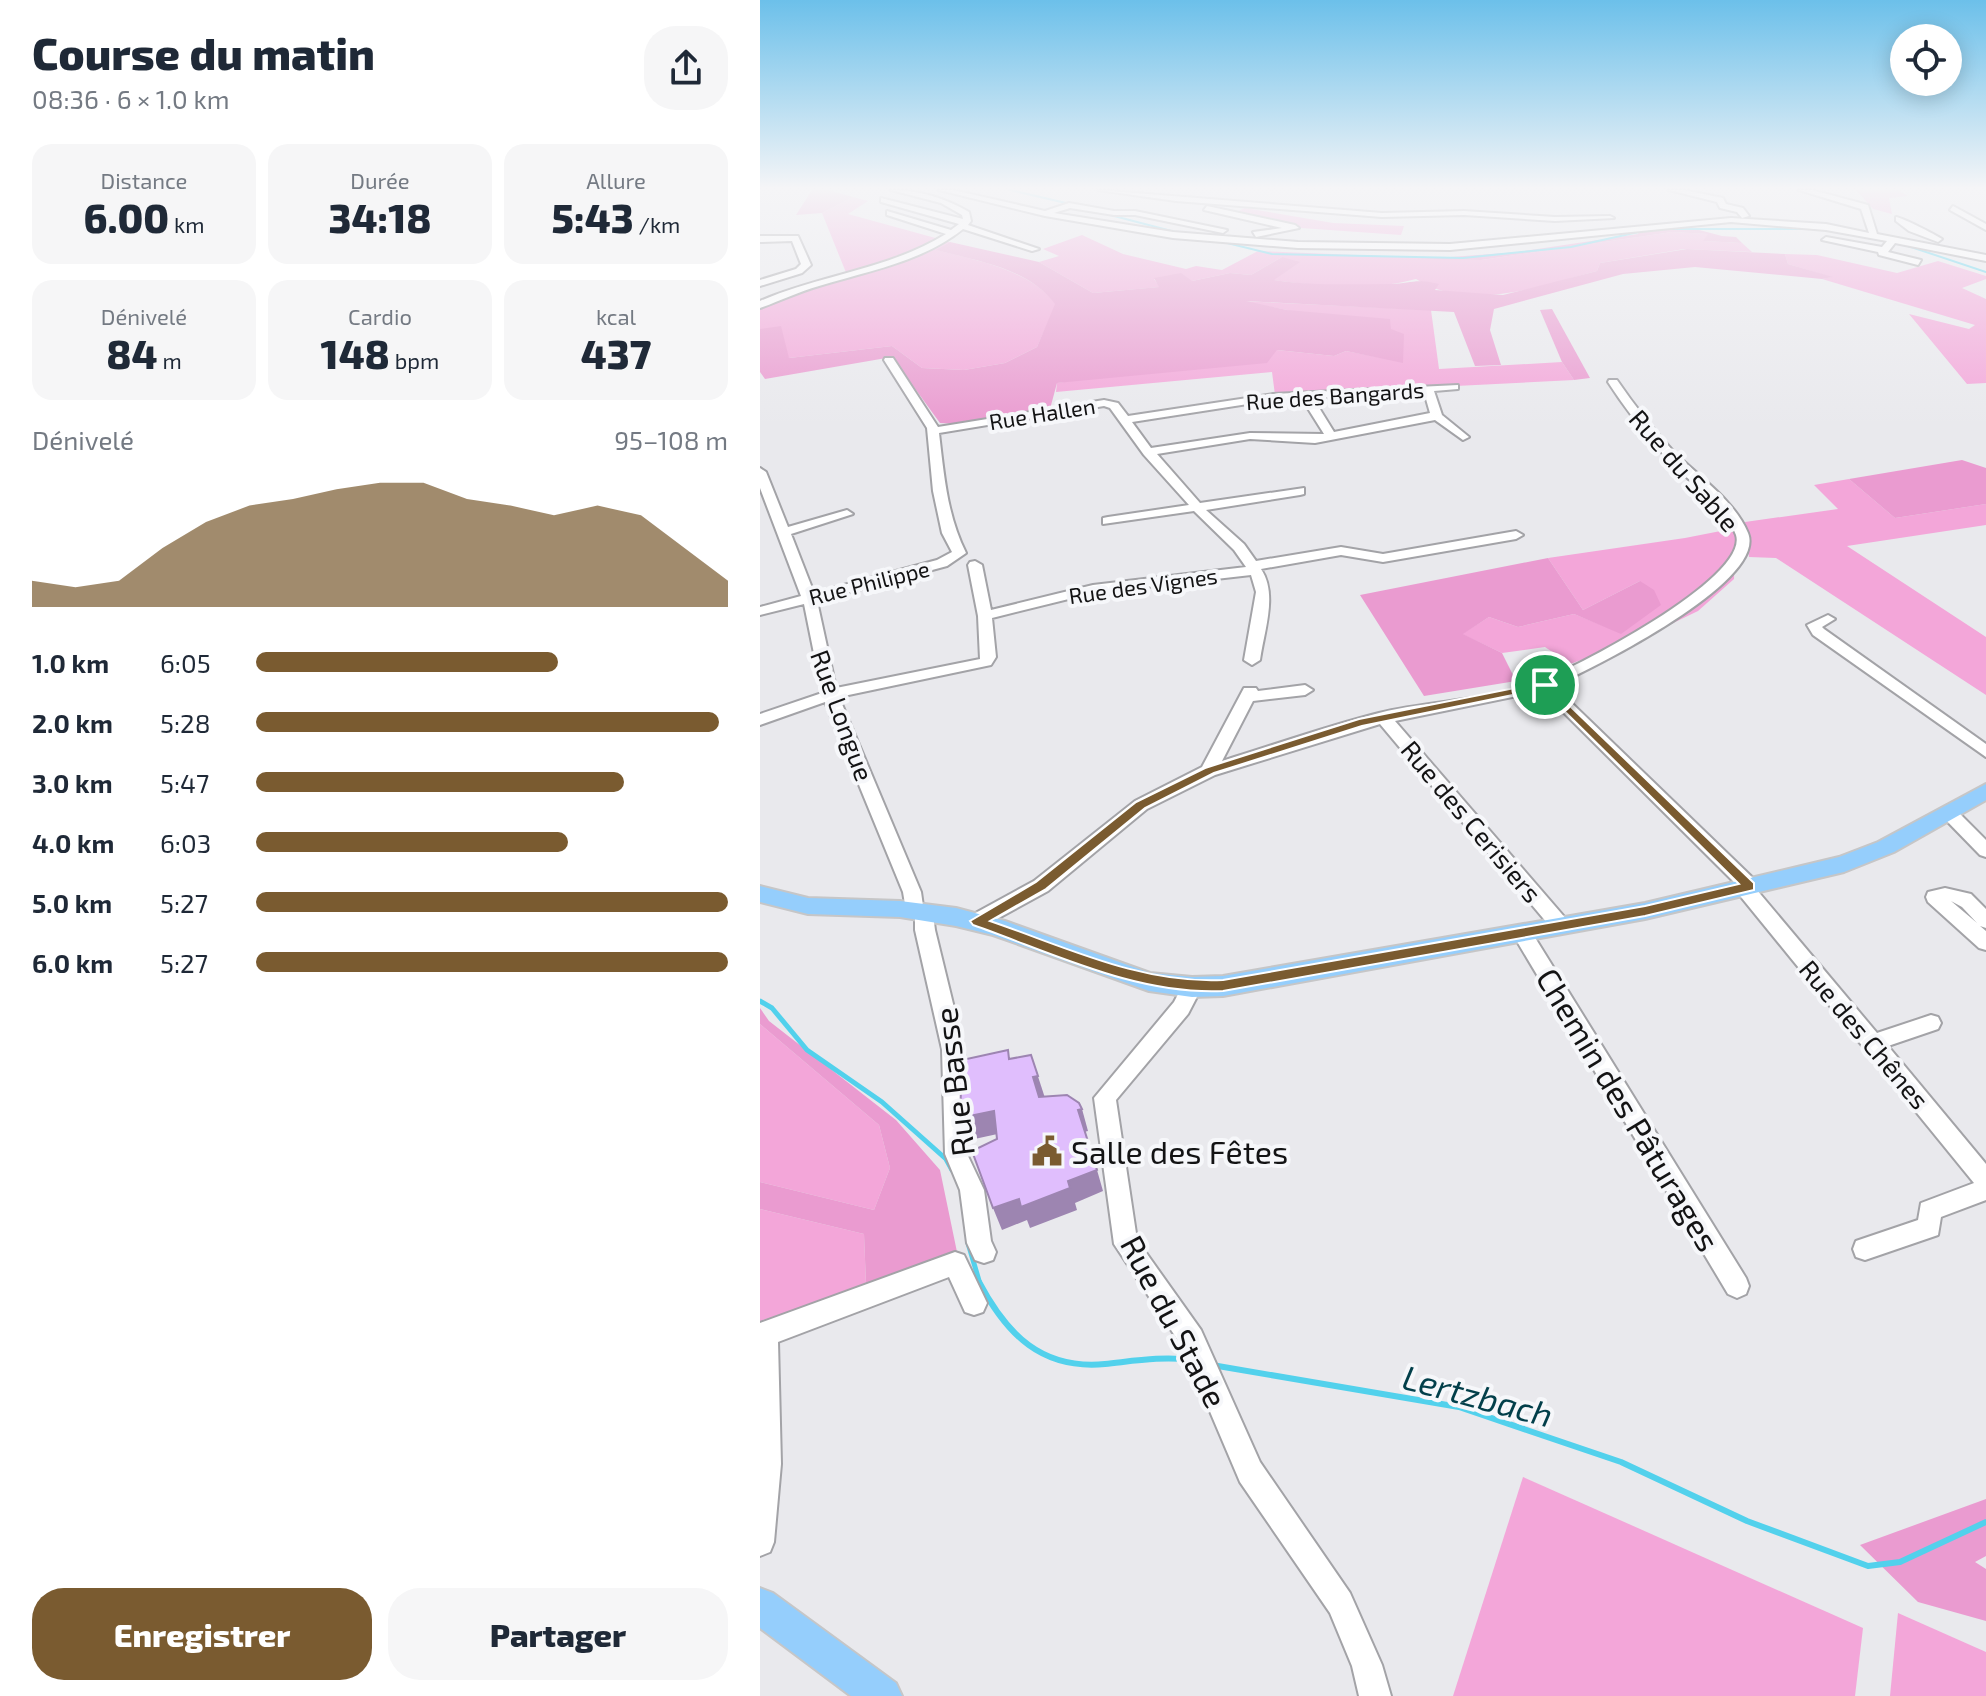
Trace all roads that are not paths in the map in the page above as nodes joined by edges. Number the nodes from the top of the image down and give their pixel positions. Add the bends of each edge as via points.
1 (799, 269) edge
2 (862, 269) edge
3 (760, 283) edge
4 (760, 305) edge
5 (889, 360) dead end
6 (1613, 382) dead end
7 (1454, 387) dead end
8 (1428, 389) junction
9 (1210, 392) dead end
10 (1305, 395) junction
11 (1216, 406) junction
12 (1437, 416) junction
13 (1125, 420) junction
14 (933, 431) junction
15 (1331, 436) junction
16 (1463, 437) dead end
17 (1148, 452) junction
18 (760, 472) edge
19 (1300, 491) dead end
20 (1198, 508) junction
21 (847, 514) dead end
22 (1108, 521) dead end
23 (783, 532) junction
24 (1516, 535) dead end
25 (975, 565) dead end
26 (1254, 568) junction
27 (808, 598) junction
28 (760, 611) edge
29 (985, 616) junction
30 (1828, 619) dead end
31 (1252, 660) dead end
32 (1545, 685) junction
33 (1305, 690) dead end
34 (831, 694) junction
35 (1383, 717) junction
36 (760, 720) edge
37 (1986, 752) edge
38 (1209, 771) junction
39 (1986, 791) edge
40 (1948, 812) junction
41 (1986, 851) edge
42 (1747, 887) junction
43 (760, 894) edge
44 (920, 911) junction
45 (977, 921) junction
46 (1981, 923) edge
47 (1560, 925) junction
48 (1522, 933) junction
49 (1986, 943) edge
50 (1192, 987) junction
51 (1931, 1023) dead end
52 (1873, 1043) junction
53 (1986, 1181) edge
54 (1986, 1189) edge
55 (1865, 1249) dead end
56 (984, 1252) dead end
57 (1737, 1286) dead end
58 (974, 1303) dead end
59 (762, 1335) edge
60 (760, 1542) edge
61 (760, 1606) edge
62 (883, 1696) edge
63 (1375, 1696) edge

1 - 3 street
2 - 4 street
5 - 14 street, Rue Philippe
6 - 32 street, Rue du Sable via 1668,452 1733,518 1743,536 1743,550 1714,585 1683,610
7 - 8 street, Rue des Bangards
8 - 10 street, Rue des Bangards
8 - 12 street
9 - 11 street, Rue des Bangards
10 - 11 street, Rue des Bangards
10 - 15 street
11 - 13 street, Rue des Bangards
12 - 15 street
12 - 16 street
13 - 14 street, Rue Hallen via 1114,405 1104,403
13 - 17 street, Rue Hallen
14 - 27 street, Rue Philippe via 939,491 959,553 942,563
15 - 17 street via 1250,436
17 - 20 street, Rue Hallen
18 - 23 street, Rue Longue
19 - 20 street
20 - 22 street
20 - 26 street, Rue Hallen
21 - 23 street
23 - 27 street, Rue Longue
24 - 26 street, Rue des Vignes via 1383,558 1341,551
25 - 29 street
26 - 29 street, Rue des Vignes via 1093,589
26 - 31 street via 1263,592
27 - 28 street, Rue Philippe
27 - 34 street, Rue Longue
29 - 34 street via 988,657 980,664
30 - 37 street via 1814,625 1818,632
32 - 35 street, Rue du Sable
32 - 42 street, Rue des Chênes
33 - 38 street via 1250,694
34 - 36 street
34 - 44 street, Rue Longue
35 - 38 street, Rue du Sable
35 - 47 street, Rue des Cerisiers
38 - 45 street, Rue du Sable via 1141,805 1041,886
39 - 40 main road
40 - 41 street
40 - 42 main road via 1864,857
42 - 47 main road
42 - 52 street, Rue des Chênes
43 - 44 main road via 808,906
44 - 45 main road
44 - 56 street, Rue Basse via 953,1049 956,1154 972,1190
45 - 50 main road via 1149,982
46 - 49 street
47 - 48 main road
48 - 50 main road via 1262,980
48 - 57 street, Chemin des Pâturages
50 - 63 street, Rue du Stade via 1181,1008 1105,1098 1126,1244 1192,1339 1250,1472 1340,1603
51 - 52 street
52 - 53 street, Rue des Chênes
54 - 55 street via 1929,1211 1930,1227
58 - 59 street via 955,1263
59 - 60 street via 767,1464
61 - 62 main road

